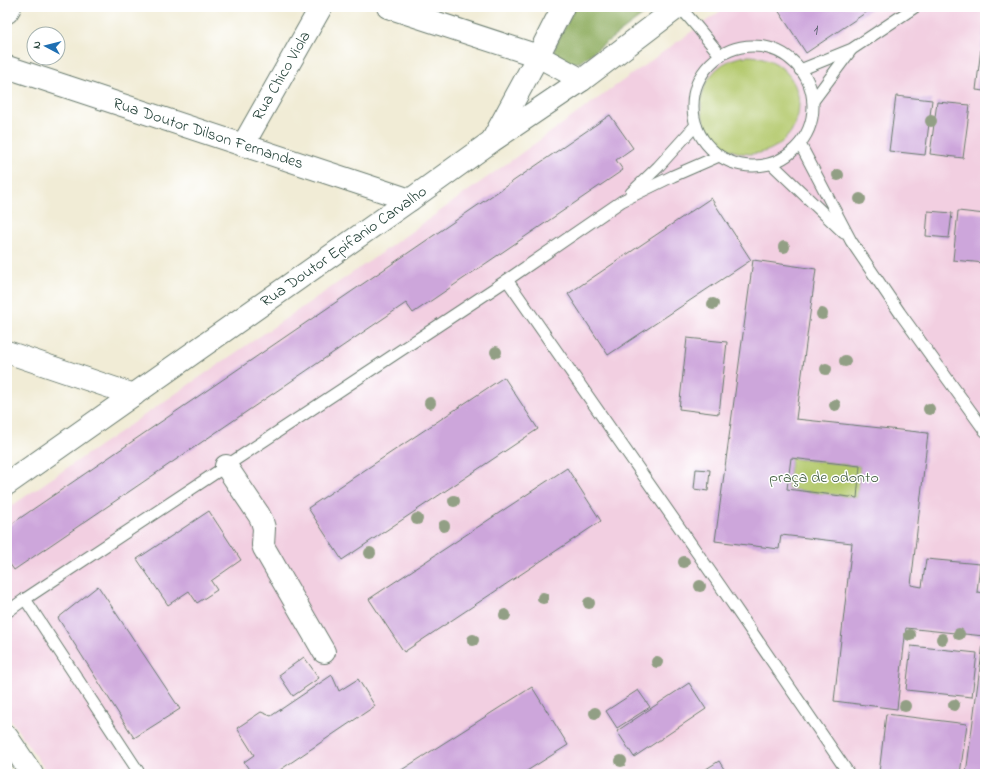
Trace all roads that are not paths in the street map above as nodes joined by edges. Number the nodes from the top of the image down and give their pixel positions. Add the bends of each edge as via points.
1 (10, 7) edge
2 (321, 7) edge
3 (388, 7) edge
4 (562, 7) edge
5 (679, 7) edge
6 (915, 7) edge
7 (7, 12) edge
8 (852, 50) junction
9 (538, 56) junction
10 (721, 56) junction
11 (7, 67) edge
12 (800, 70) junction
13 (582, 80) junction
14 (813, 101) junction
15 (696, 125) junction
16 (492, 141) junction
17 (800, 144) junction
18 (242, 145) junction
19 (718, 156) junction
20 (772, 164) junction
21 (410, 200) junction
22 (622, 201) junction
23 (851, 241) junction
24 (507, 280) junction
25 (7, 352) edge
26 (134, 395) junction
27 (985, 432) edge
28 (226, 466) junction
29 (7, 484) edge
30 (25, 598) junction
31 (7, 612) edge
32 (324, 652) dead end
33 (7, 737) edge
34 (32, 774) edge
35 (140, 774) edge
36 (849, 774) edge

1 - 7 street
2 - 18 street, Rua Chico Viola
3 - 9 street
4 - 9 street
5 - 10 lane
5 - 13 street, Rua Doutor Epifanio Carvalho
6 - 8 lane
8 - 12 lane
8 - 14 lane
9 - 13 street
9 - 16 street
10 - 12 lane via 737,48 755,46 772,49 788,58
10 - 15 lane via 706,69 697,86 693,105
11 - 18 street, Rua Doutor Dilson Fernandes
12 - 14 lane via 809,84
13 - 16 street, Rua Doutor Epifanio Carvalho
14 - 17 lane via 810,124
15 - 19 lane via 705,142
15 - 22 lane via 658,167
16 - 21 street, Rua Doutor Epifanio Carvalho
17 - 20 lane via 787,156
17 - 23 lane
18 - 21 street, Rua Doutor Dilson Fernandes
19 - 20 lane via 735,164 754,167
19 - 22 lane
20 - 23 lane
21 - 26 street, Rua Doutor Epifanio Carvalho
22 - 24 lane
23 - 27 lane
24 - 28 lane
24 - 36 lane
25 - 26 street
26 - 29 street, Rua Doutor Epifanio Carvalho
28 - 30 lane
28 - 32 street via 259,515 264,528 264,548
30 - 31 lane
30 - 35 lane
33 - 34 street

